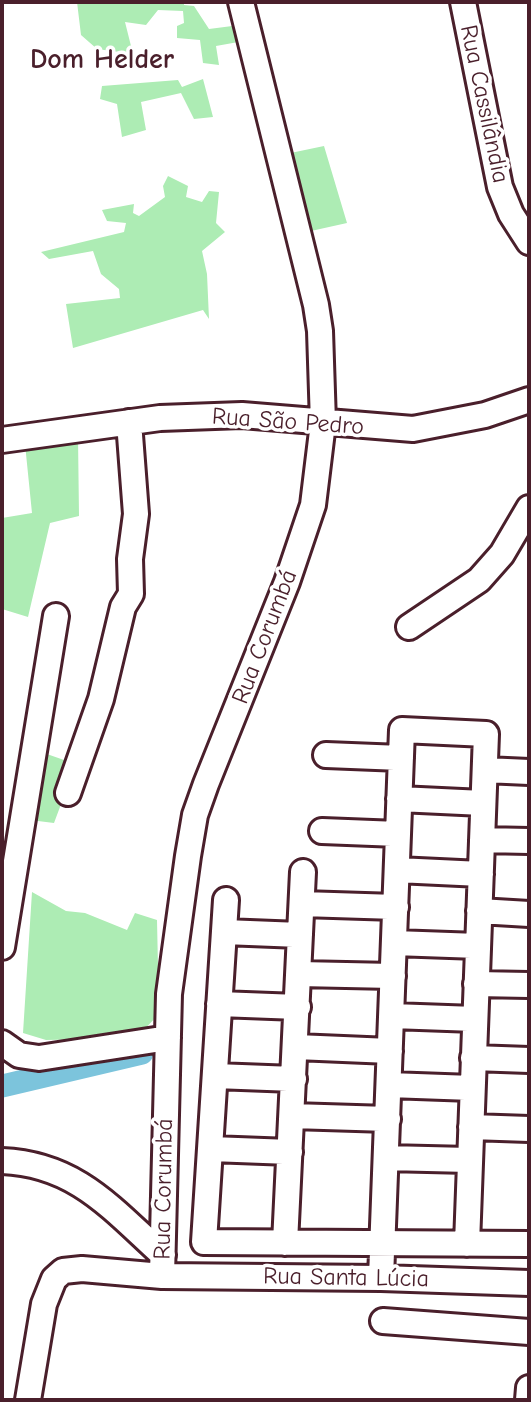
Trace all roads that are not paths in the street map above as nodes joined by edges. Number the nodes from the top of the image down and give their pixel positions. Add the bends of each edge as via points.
1 (242, 2) edge
2 (463, 2) edge
3 (529, 242) edge
4 (529, 400) edge
5 (129, 422) junction
6 (323, 424) junction
7 (2, 440) edge
8 (529, 508) edge
9 (56, 616) dead end
10 (409, 627) dead end
11 (326, 755) dead end
12 (401, 758) junction
13 (485, 770) junction
14 (529, 772) edge
15 (68, 793) dead end
16 (399, 799) junction
17 (483, 803) junction
18 (322, 831) dead end
19 (398, 834) junction
20 (482, 841) junction
21 (529, 842) edge
22 (397, 870) junction
23 (303, 872) dead end
24 (481, 874) junction
25 (226, 901) dead end
26 (302, 904) junction
27 (396, 907) junction
28 (479, 911) junction
29 (529, 914) edge
30 (224, 932) junction
31 (300, 935) junction
32 (394, 943) junction
33 (478, 946) junction
34 (2, 947) edge
35 (299, 974) junction
36 (393, 976) junction
37 (476, 984) junction
38 (529, 985) edge
39 (219, 1004) junction
40 (298, 1007) junction
41 (391, 1016) junction
42 (475, 1019) junction
43 (168, 1038) junction
44 (2, 1043) edge
45 (296, 1047) junction
46 (390, 1051) junction
47 (473, 1058) junction
48 (529, 1060) edge
49 (215, 1076) junction
50 (294, 1079) junction
51 (389, 1085) junction
52 (472, 1088) junction
53 (292, 1116) junction
54 (388, 1119) junction
55 (471, 1127) junction
56 (529, 1129) edge
57 (211, 1149) junction
58 (290, 1153) junction
59 (386, 1158) junction
60 (470, 1160) junction
61 (2, 1161) edge
62 (285, 1243) junction
63 (383, 1244) junction
64 (467, 1244) junction
65 (529, 1244) edge
66 (163, 1266) junction
67 (381, 1278) junction
68 (529, 1283) edge
69 (383, 1321) dead end
70 (529, 1332) edge
71 (529, 1388) edge
72 (28, 1400) edge
73 (528, 1400) edge

1 - 6 street, Rua Corumbá via 316,304
2 - 3 street, Rua Cassilândia via 500,187
4 - 6 street, Rua São Pedro via 485,415 413,429
5 - 6 street, Rua São Pedro via 242,415
5 - 7 street, Rua São Pedro
5 - 15 street via 136,514 131,594 123,607 101,699
6 - 43 street, Rua Corumbá via 313,505 195,815
8 - 10 street via 502,554 478,580
9 - 34 street
11 - 12 street
12 - 13 street via 402,730 486,734
12 - 16 street
13 - 14 street
13 - 17 street
16 - 17 street
16 - 19 street
17 - 20 street
18 - 19 street
19 - 22 street
20 - 21 street
20 - 24 street
22 - 24 street
22 - 27 street
23 - 26 street
24 - 28 street
25 - 30 street
26 - 27 street
26 - 31 street
27 - 32 street
28 - 29 street
28 - 33 street
30 - 31 street
30 - 39 street
31 - 35 street
32 - 33 street
32 - 36 street
33 - 37 street
35 - 36 street
35 - 40 street
36 - 41 street
37 - 38 street
37 - 42 street
39 - 40 street
39 - 49 street
40 - 45 street
41 - 42 street
41 - 46 street
42 - 47 street
43 - 44 street via 39,1058 19,1055
43 - 66 street, Rua Corumbá
45 - 46 street
45 - 50 street
46 - 51 street
47 - 48 street
47 - 52 street
49 - 50 street
49 - 57 street
50 - 53 street
51 - 52 street
51 - 54 street
52 - 55 street
53 - 54 street
53 - 58 street
54 - 59 street
55 - 56 street
55 - 60 street
57 - 58 street
57 - 62 street via 204,1242
58 - 62 street
59 - 60 street
59 - 63 street
60 - 64 street
61 - 66 street via 61,1172 113,1210
62 - 63 street
63 - 64 street
63 - 67 street
64 - 65 street
66 - 67 street, Rua Santa Lúcia
66 - 72 street, Rua Santa Lúcia via 63,1271 54,1279 44,1304
67 - 68 street, Rua Santa Lúcia
69 - 70 street
71 - 73 street

